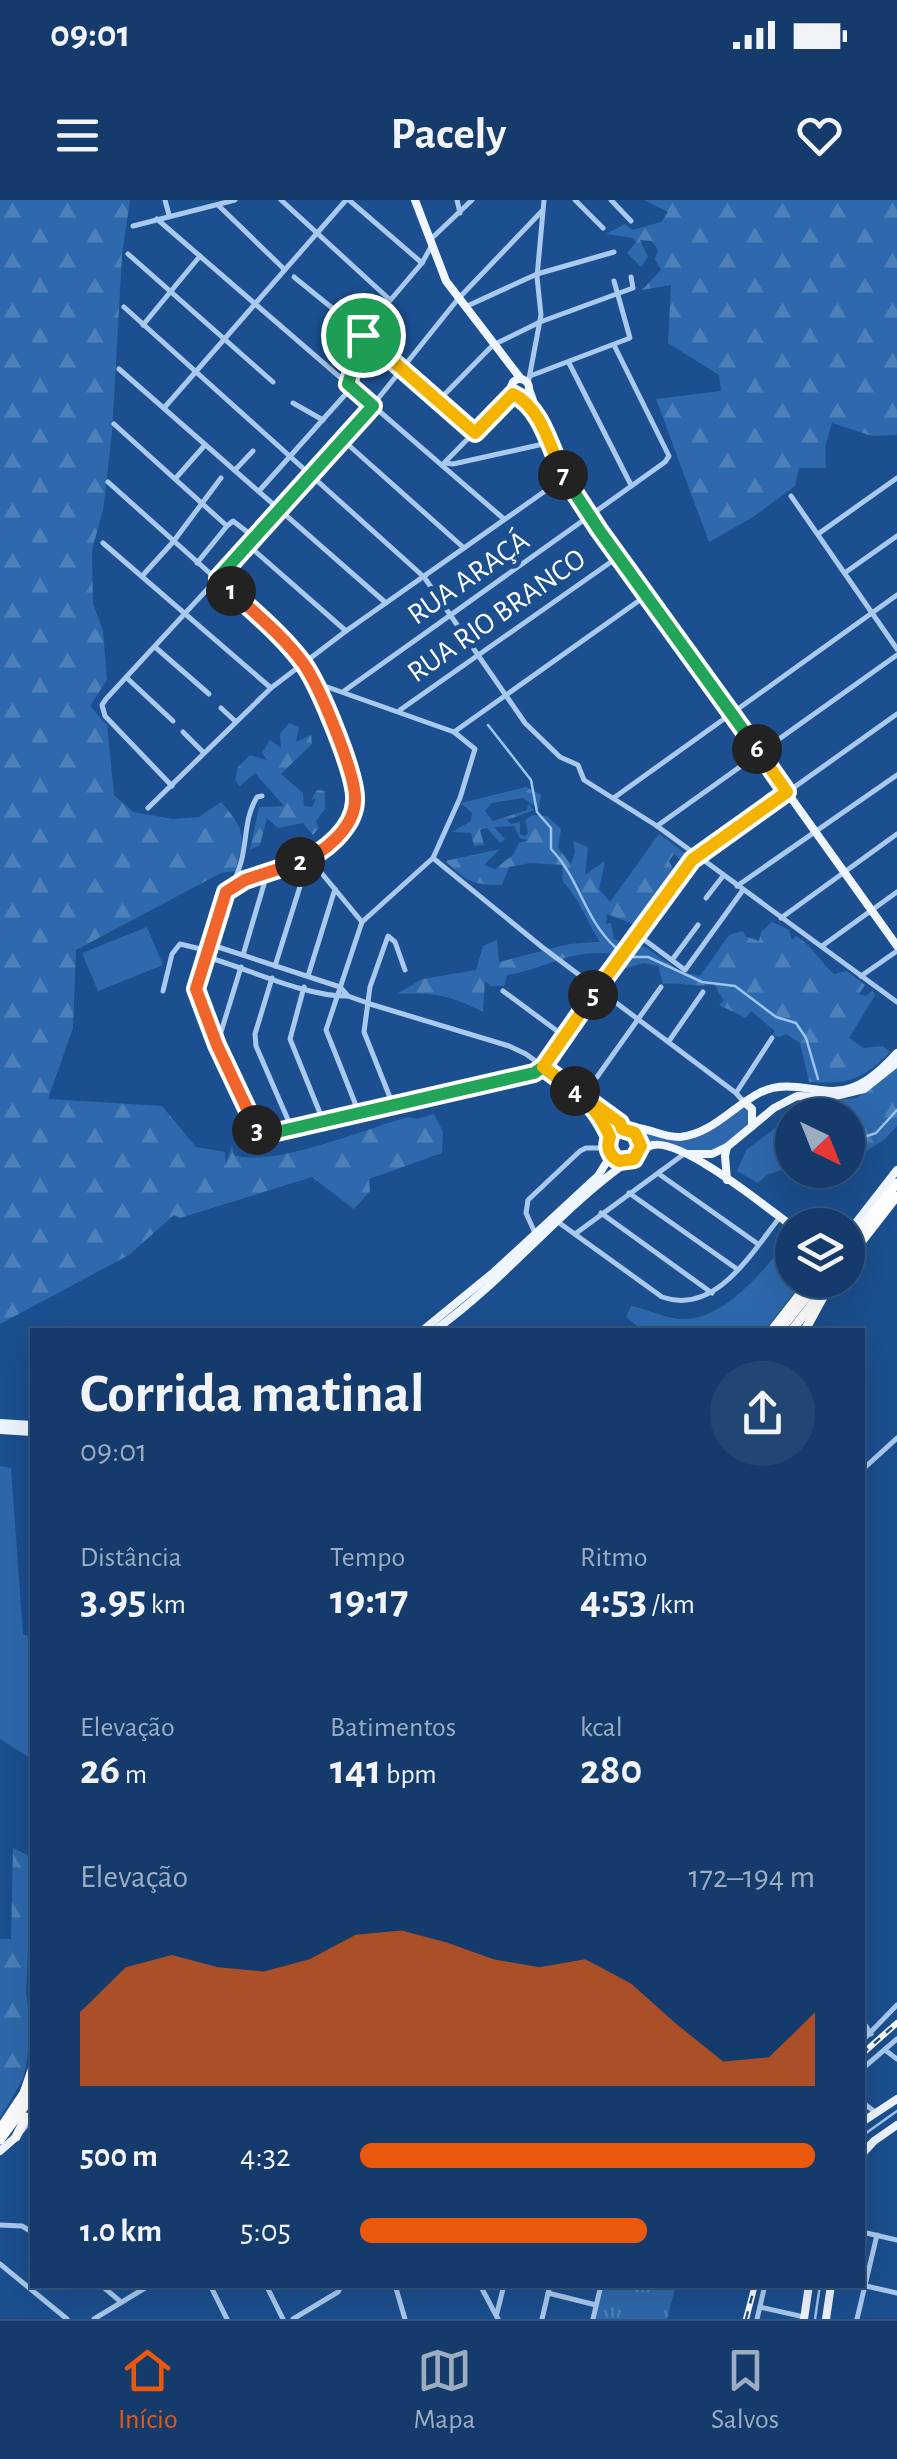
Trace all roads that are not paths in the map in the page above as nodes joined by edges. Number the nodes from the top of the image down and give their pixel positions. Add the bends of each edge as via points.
1 (165, 200) edge
2 (235, 200) edge
3 (281, 200) edge
4 (348, 200) edge
5 (415, 200) edge
6 (457, 200) edge
7 (472, 200) edge
8 (544, 200) edge
9 (575, 200) edge
10 (611, 200) edge
11 (214, 203) edge
12 (542, 212) junction
13 (460, 213) junction
14 (169, 214) junction
15 (157, 220) junction
16 (631, 221) dead end
17 (133, 226) dead end
18 (603, 228) dead end
19 (317, 233) junction
20 (431, 242) junction
21 (614, 252) dead end
22 (128, 254) dead end
23 (200, 256) junction
24 (422, 263) junction
25 (284, 269) junction
26 (537, 274) junction
27 (294, 277) dead end
28 (631, 277) dead end
29 (614, 281) dead end
30 (171, 291) junction
31 (618, 294) junction
32 (389, 299) junction
33 (254, 302) junction
34 (462, 303) junction
35 (124, 307) dead end
36 (540, 322) junction
37 (142, 325) junction
38 (363, 335) junction
39 (222, 338) junction
40 (493, 344) junction
41 (614, 345) junction
42 (569, 363) junction
43 (403, 368) junction
44 (119, 369) dead end
45 (194, 373) junction
46 (273, 382) dead end
47 (524, 382) junction
48 (350, 386) junction
49 (516, 395) junction
50 (438, 400) junction
51 (293, 403) dead end
52 (373, 406) junction
53 (164, 408) junction
54 (535, 412) junction
55 (323, 420) junction
56 (114, 424) dead end
57 (475, 433) junction
58 (344, 441) junction
59 (548, 443) junction
60 (206, 445) junction
61 (253, 451) dead end
62 (289, 456) junction
63 (444, 464) junction
64 (235, 470) junction
65 (312, 476) junction
66 (221, 478) dead end
67 (565, 478) junction
68 (897, 478) edge
69 (175, 479) junction
70 (108, 482) dead end
71 (631, 487) junction
72 (260, 491) junction
73 (792, 496) dead end
74 (200, 503) junction
75 (281, 510) junction
76 (591, 518) junction
77 (504, 519) junction
78 (227, 526) junction
79 (818, 534) junction
80 (897, 536) edge
81 (255, 538) junction
82 (173, 542) junction
83 (103, 543) dead end
84 (248, 545) junction
85 (464, 548) junction
86 (618, 557) junction
87 (197, 562) junction
88 (846, 572) junction
89 (143, 574) junction
90 (424, 577) junction
91 (218, 578) junction
92 (647, 595) junction
93 (897, 596) edge
94 (386, 603) junction
95 (185, 612) junction
96 (871, 614) junction
97 (452, 616) junction
98 (346, 631) junction
99 (155, 647) junction
100 (897, 652) edge
101 (479, 656) junction
102 (303, 663) junction
103 (126, 678) junction
104 (316, 683) junction
105 (271, 688) junction
106 (341, 690) junction
107 (209, 694) dead end
108 (506, 695) junction
109 (324, 701) junction
110 (220, 708) dead end
111 (399, 711) junction
112 (732, 713) junction
113 (897, 714) edge
114 (173, 721) dead end
115 (235, 721) junction
116 (183, 732) dead end
117 (454, 732) junction
118 (204, 752) junction
119 (759, 752) junction
120 (897, 774) edge
121 (172, 786) junction
122 (787, 792) junction
123 (262, 796) dead end
124 (615, 797) junction
125 (148, 808) dead end
126 (657, 826) junction
127 (814, 832) junction
128 (897, 834) edge
129 (696, 856) junction
130 (309, 858) junction
131 (433, 858) junction
132 (844, 872) junction
133 (267, 874) junction
134 (723, 876) junction
135 (232, 887) junction
136 (336, 887) junction
137 (740, 888) junction
138 (897, 892) edge
139 (706, 898) dead end
140 (872, 910) junction
141 (780, 918) junction
142 (362, 922) junction
143 (698, 925) dead end
144 (637, 935) junction
145 (690, 937) junction
146 (702, 946) junction
147 (822, 946) junction
148 (897, 949) edge
149 (209, 951) junction
150 (243, 955) junction
151 (672, 960) junction
152 (275, 966) junction
153 (240, 967) junction
154 (406, 970) dead end
155 (308, 976) junction
156 (861, 976) junction
157 (272, 978) junction
158 (661, 986) dead end
159 (304, 987) junction
160 (340, 987) junction
161 (598, 988) junction
162 (163, 991) dead end
163 (503, 991) dead end
164 (702, 992) dead end
165 (337, 996) junction
166 (348, 996) junction
167 (897, 1002) edge
168 (370, 1004) junction
169 (638, 1018) junction
170 (564, 1036) junction
171 (772, 1038) dead end
172 (669, 1041) junction
173 (217, 1045) junction
174 (897, 1053) edge
175 (897, 1063) edge
176 (543, 1067) junction
177 (597, 1077) dead end
178 (736, 1093) junction
179 (588, 1101) junction
180 (744, 1102) junction
181 (393, 1105) junction
182 (359, 1114) junction
183 (324, 1122) junction
184 (752, 1126) junction
185 (292, 1129) junction
186 (624, 1129) junction
187 (610, 1137) junction
188 (727, 1146) junction
189 (610, 1152) junction
190 (684, 1154) junction
191 (633, 1158) junction
192 (897, 1170) edge
193 (658, 1173) junction
194 (728, 1180) junction
195 (897, 1183) edge
196 (630, 1193) junction
197 (897, 1196) edge
198 (865, 1210) edge
199 (600, 1213) junction
200 (775, 1213) edge
201 (558, 1222) junction
202 (775, 1223) edge
203 (865, 1224) edge
204 (535, 1232) junction
205 (575, 1234) junction
206 (865, 1237) edge
207 (758, 1244) junction
208 (738, 1270) junction
209 (712, 1293) junction
210 (472, 1296) junction
211 (796, 1298) edge
212 (806, 1298) edge
213 (818, 1298) edge
214 (822, 1298) edge
215 (425, 1328) edge
216 (437, 1328) edge
217 (774, 1328) edge
218 (782, 1328) edge
219 (794, 1328) edge
220 (806, 1328) edge
221 (0, 1427) edge
222 (30, 1429) edge
223 (897, 1438) edge
224 (865, 1467) edge
225 (897, 2005) edge
226 (865, 2025) edge
227 (871, 2034) junction
228 (865, 2037) edge
229 (897, 2038) edge
230 (885, 2050) junction
231 (897, 2060) edge
232 (865, 2066) edge
233 (30, 2076) edge
234 (30, 2099) edge
235 (897, 2099) edge
236 (865, 2104) edge
237 (30, 2111) edge
238 (876, 2112) junction
239 (30, 2120) edge
240 (865, 2120) edge
241 (897, 2125) edge
242 (0, 2129) edge
243 (16, 2137) junction
244 (0, 2140) edge
245 (0, 2151) edge
246 (865, 2151) edge
247 (0, 2225) edge
248 (30, 2231) edge
249 (865, 2233) edge
250 (878, 2235) junction
251 (897, 2240) edge
252 (1, 2267) edge
253 (866, 2286) junction
254 (104, 2288) edge
255 (145, 2288) edge
256 (212, 2288) edge
257 (268, 2288) edge
258 (340, 2288) edge
259 (396, 2288) edge
260 (482, 2288) edge
261 (503, 2288) edge
262 (600, 2288) edge
263 (765, 2288) edge
264 (809, 2288) edge
265 (831, 2288) edge
266 (549, 2289) edge
267 (897, 2294) edge
268 (122, 2302) junction
269 (596, 2306) junction
270 (760, 2307) junction
271 (497, 2317) edge
272 (804, 2318) edge
273 (67, 2319) edge
274 (94, 2319) edge
275 (227, 2319) edge
276 (283, 2319) edge
277 (293, 2319) edge
278 (406, 2319) edge
279 (542, 2319) edge
280 (593, 2319) edge
281 (757, 2319) edge
282 (826, 2319) edge
283 (857, 2319) edge

1 - 14 street
2 - 11 street
3 - 19 street
4 - 19 street
4 - 24 street
5 - 20 main road
6 - 13 street
7 - 13 street
8 - 12 street
9 - 18 street
10 - 16 street
11 - 14 street
11 - 25 street
12 - 26 street
12 - 34 street
13 - 20 street
14 - 15 street
15 - 17 street
15 - 23 street
19 - 25 street
19 - 32 street
20 - 24 street
20 - 34 main road
21 - 26 street
22 - 30 street
23 - 30 street
23 - 33 street
24 - 32 street
25 - 33 street
26 - 34 street
26 - 36 street
27 - 38 street
28 - 31 street via 633,288
29 - 31 street
30 - 37 street
30 - 39 street
31 - 36 street
31 - 41 street via 630,338
32 - 38 street
33 - 39 street
33 - 48 street
34 - 40 main road
34 - 43 street
35 - 37 street
36 - 40 street
36 - 47 street
37 - 45 street
38 - 43 street
38 - 48 street
39 - 45 street
39 - 46 street
40 - 47 main road
40 - 50 street
41 - 42 street
41 - 71 street, RUA ARAÇÁ via 668,456
42 - 47 street
42 - 71 street
43 - 50 street
43 - 52 street
44 - 53 street
45 - 53 street
45 - 62 street
47 - 49 main road
47 - 49 main road
47 - 54 main road
48 - 52 street
48 - 55 street
49 - 54 main road
49 - 57 street
50 - 57 street
51 - 55 street
52 - 58 street
52 - 63 street
53 - 60 street
54 - 59 main road
55 - 62 street
56 - 69 street
57 - 63 street
58 - 65 street
58 - 85 street
59 - 63 street
59 - 67 main road
60 - 64 street
60 - 69 street
61 - 64 street
62 - 65 street
62 - 72 street
63 - 77 street
64 - 72 street
65 - 75 street
65 - 90 street
66 - 74 street
67 - 76 main road
67 - 77 street
68 - 79 street
69 - 74 street
70 - 82 street
71 - 76 street, RUA ARAÇÁ
72 - 75 street
73 - 79 street
74 - 78 street
74 - 82 street
75 - 81 street
75 - 94 street
76 - 86 main road
76 - 97 street, RUA ARAÇÁ
77 - 85 street
78 - 81 street via 233,521
78 - 87 street
79 - 88 street
80 - 88 street
81 - 84 street
82 - 87 street
82 - 89 street
83 - 89 street
84 - 91 street
84 - 98 street
85 - 90 street
86 - 92 main road
86 - 101 street, RUA RIO BRANCO
87 - 91 street
88 - 96 street
89 - 95 street
90 - 94 street
90 - 97 street
91 - 95 street
91 - 102 street
92 - 108 street
92 - 112 main road
93 - 96 street
94 - 98 street
95 - 99 street
95 - 105 street
96 - 100 street
96 - 112 street
97 - 101 street
97 - 106 street, RUA ARAÇÁ
98 - 102 street
99 - 103 street
99 - 107 street
100 - 119 street
101 - 108 street
101 - 111 street, RUA RIO BRANCO
102 - 104 street
102 - 105 street
103 - 114 street
103 - 121 street via 102,705 106,716
104 - 106 street
104 - 109 street
105 - 115 street
106 - 109 street, RUA ARAÇÁ
106 - 111 street
108 - 117 street
108 - 124 street via 548,746 578,765 584,780
109 - 130 street via 356,797 346,828
110 - 115 street
111 - 117 street
112 - 119 main road
112 - 124 street
113 - 122 street
115 - 118 street
116 - 118 street
117 - 131 street via 475,749
118 - 121 street
119 - 122 main road
119 - 126 street
120 - 127 street
121 - 125 street
122 - 127 main road
122 - 129 street
123 - 135 street via 246,822
124 - 126 street
126 - 129 street
127 - 132 main road
127 - 137 street
128 - 132 street
129 - 134 street
129 - 144 street
130 - 133 street
130 - 136 street
130 - 152 street
131 - 142 street
131 - 161 street
132 - 140 main road
132 - 141 street
133 - 135 street
133 - 150 street
134 - 137 street
134 - 139 street
135 - 149 street
136 - 142 street
136 - 155 street
137 - 141 street
137 - 146 street
138 - 140 street
140 - 147 street
140 - 148 main road
141 - 147 street
142 - 160 street
143 - 145 street
144 - 151 street
144 - 161 street
145 - 146 street
145 - 151 street
146 - 151 street via 685,970
147 - 156 street
148 - 156 street
149 - 150 street
149 - 153 street
149 - 162 street via 180,944
149 - 173 street via 196,989
150 - 152 street
152 - 155 street
153 - 157 street
153 - 173 street
154 - 168 street via 388,936
155 - 160 street
156 - 167 street
157 - 159 street
157 - 185 street via 256,1046
158 - 169 street
159 - 165 street
159 - 183 street via 290,1039
160 - 165 street
160 - 166 street
161 - 169 street
161 - 170 street
163 - 170 street
164 - 172 street
165 - 166 street
165 - 182 street via 327,1039
166 - 168 street
168 - 176 street via 509,1046
168 - 181 street via 364,1032
169 - 172 street
169 - 177 street
170 - 176 street
171 - 178 street
172 - 178 street
173 - 185 street via 257,1130
174 - 180 main road via 850,1087 779,1087
175 - 184 main road via 864,1090 798,1096
176 - 179 street
176 - 181 street
178 - 180 street
179 - 186 street
179 - 187 street
180 - 184 main road via 752,1109
180 - 186 main road via 697,1133
181 - 182 street
182 - 183 street
183 - 185 street
184 - 188 main road
186 - 187 main road
186 - 191 main road via 640,1141
187 - 189 main road
188 - 190 main road via 712,1154
188 - 194 main road
189 - 191 main road via 619,1161
189 - 204 main road via 598,1176
189 - 204 street via 580,1151 528,1200
190 - 191 main road via 653,1145
190 - 193 street
190 - 194 main road
191 - 201 main road
192 - 198 main road
193 - 196 street
193 - 207 street
194 - 200 main road
195 - 203 highway
196 - 199 street
196 - 208 street
197 - 206 highway
199 - 205 street
199 - 209 street
201 - 205 street
201 - 210 main road
202 - 207 street
204 - 210 main road
205 - 209 street via 662,1297 678,1302
207 - 208 street
208 - 209 street
210 - 215 main road
210 - 216 main road
211 - 217 highway
212 - 218 highway
213 - 219 highway
214 - 220 highway
221 - 222 main road
223 - 224 street
225 - 227 street
226 - 227 street
227 - 228 street
229 - 230 street
230 - 231 street
230 - 232 street
233 - 242 highway
234 - 244 highway
235 - 238 main road
236 - 238 street
237 - 243 highway
238 - 240 main road
239 - 243 street
241 - 246 main road
243 - 245 main road
247 - 248 street
249 - 250 street
250 - 251 street
250 - 253 street
252 - 273 street
253 - 267 street
253 - 283 street
254 - 268 street
255 - 268 street
256 - 275 street
257 - 276 street
258 - 277 street
259 - 278 street
260 - 271 street
261 - 271 street
262 - 269 street
263 - 270 street
264 - 272 main road
265 - 282 main road
266 - 269 street
266 - 279 street
268 - 274 street
269 - 280 street
270 - 272 street
270 - 281 street

